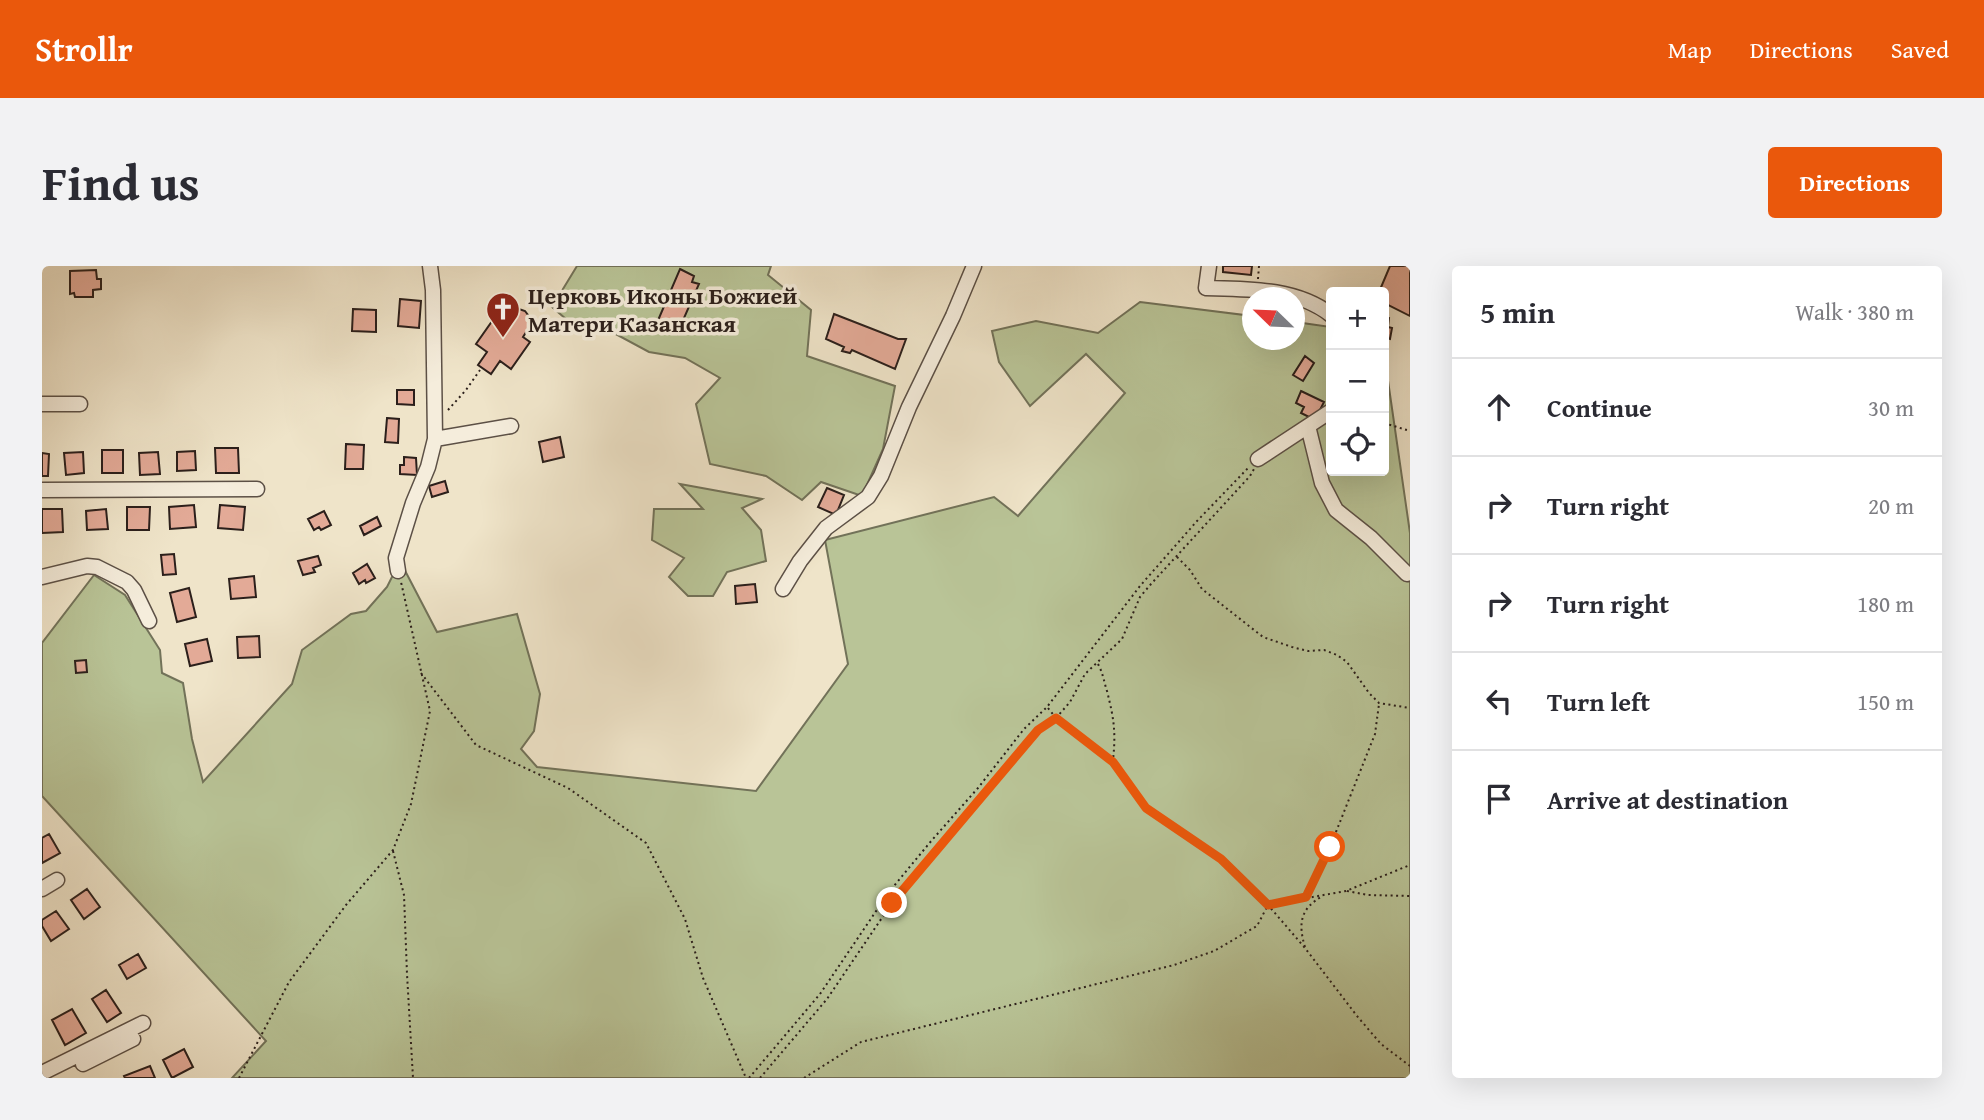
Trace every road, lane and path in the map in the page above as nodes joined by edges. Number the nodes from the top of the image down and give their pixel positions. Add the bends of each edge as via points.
1 (429, 266) edge
2 (974, 266) edge
3 (1209, 266) edge
4 (1326, 312) edge
5 (480, 370) dead end
6 (42, 404) edge
7 (80, 404) dead end
8 (1328, 413) edge
9 (1389, 425) edge
10 (511, 426) dead end
11 (1308, 426) junction
12 (1410, 431) edge
13 (436, 432) junction
14 (1258, 461) junction
15 (1241, 475) junction
16 (1250, 476) junction
17 (257, 489) dead end
18 (42, 490) edge
19 (1177, 556) junction
20 (398, 571) joint
21 (1407, 574) dead end
22 (42, 577) edge
23 (783, 589) dead end
24 (149, 621) dead end
25 (1098, 663) junction
26 (420, 672) junction
27 (1380, 703) junction
28 (1047, 707) junction
29 (1410, 708) edge
30 (1056, 718) junction
31 (1113, 762) junction
32 (393, 850) junction
33 (1410, 865) edge
34 (57, 880) dead end
35 (42, 889) edge
36 (1346, 891) junction
37 (1324, 896) junction
38 (1410, 896) edge
39 (1306, 897) junction
40 (1268, 905) junction
41 (1305, 948) junction
42 (143, 1023) dead end
43 (133, 1039) dead end
44 (1410, 1066) edge
45 (42, 1073) edge
46 (53, 1078) edge
47 (239, 1078) edge
48 (413, 1078) edge
49 (748, 1078) edge
50 (760, 1078) edge
51 (804, 1078) edge

1 - 13 street
2 - 23 street via 881,476 868,496 826,528
3 - 4 street via 1206,288 1282,294 1308,300
5 - 13 path
6 - 7 street
8 - 11 street
9 - 12 path
10 - 13 street
11 - 14 street
11 - 21 street via 1322,483 1336,510
13 - 20 street via 396,558
14 - 15 path
14 - 16 path
15 - 16 path
15 - 28 path via 1140,586
16 - 19 path
17 - 18 street
19 - 25 path via 1140,597 1122,639
19 - 27 path via 1202,589 1263,637 1337,655
20 - 26 path
22 - 24 street via 97,567 127,582
25 - 30 path via 1085,674
25 - 31 path via 1114,718
26 - 32 path via 430,711 411,804
26 - 49 path via 476,745 568,788 646,843 685,919 703,978
27 - 29 path
27 - 39 path via 1376,734
28 - 30 path
28 - 49 path via 889,892 820,994
30 - 31 path
30 - 50 path via 1038,730 892,903 827,999
31 - 40 path via 1146,808 1221,859
32 - 47 path via 289,982
32 - 48 path via 404,895
33 - 36 path
34 - 35 street
36 - 37 path
36 - 38 path
37 - 39 path
37 - 41 path via 1306,910 1301,933
39 - 40 path
40 - 41 path
40 - 51 path via 1257,926 1214,951 1174,965 860,1042
41 - 44 path via 1381,1044
42 - 45 street
43 - 46 street

